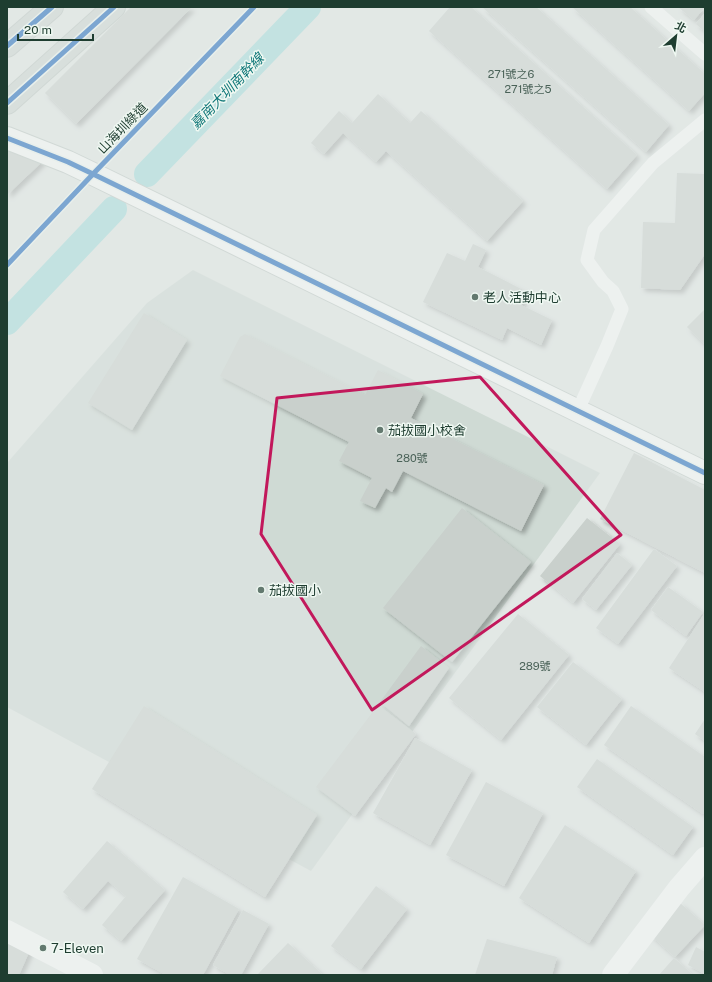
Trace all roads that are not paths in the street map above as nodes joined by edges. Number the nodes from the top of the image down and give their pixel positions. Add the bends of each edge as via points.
1 (52, 7) edge
2 (114, 7) edge
3 (650, 7) edge
4 (7, 46) edge
5 (705, 54) edge
6 (7, 103) edge
7 (705, 120) edge
8 (7, 138) edge
9 (578, 410) junction
10 (705, 473) edge
11 (705, 858) edge
12 (7, 931) edge
13 (92, 975) edge
14 (613, 975) edge

1 - 4 main road
2 - 6 main road
3 - 5 lane
7 - 9 lane via 653,163 594,230 587,260 613,291 622,309
8 - 9 street via 68,162
9 - 10 street
11 - 14 street
12 - 13 street

